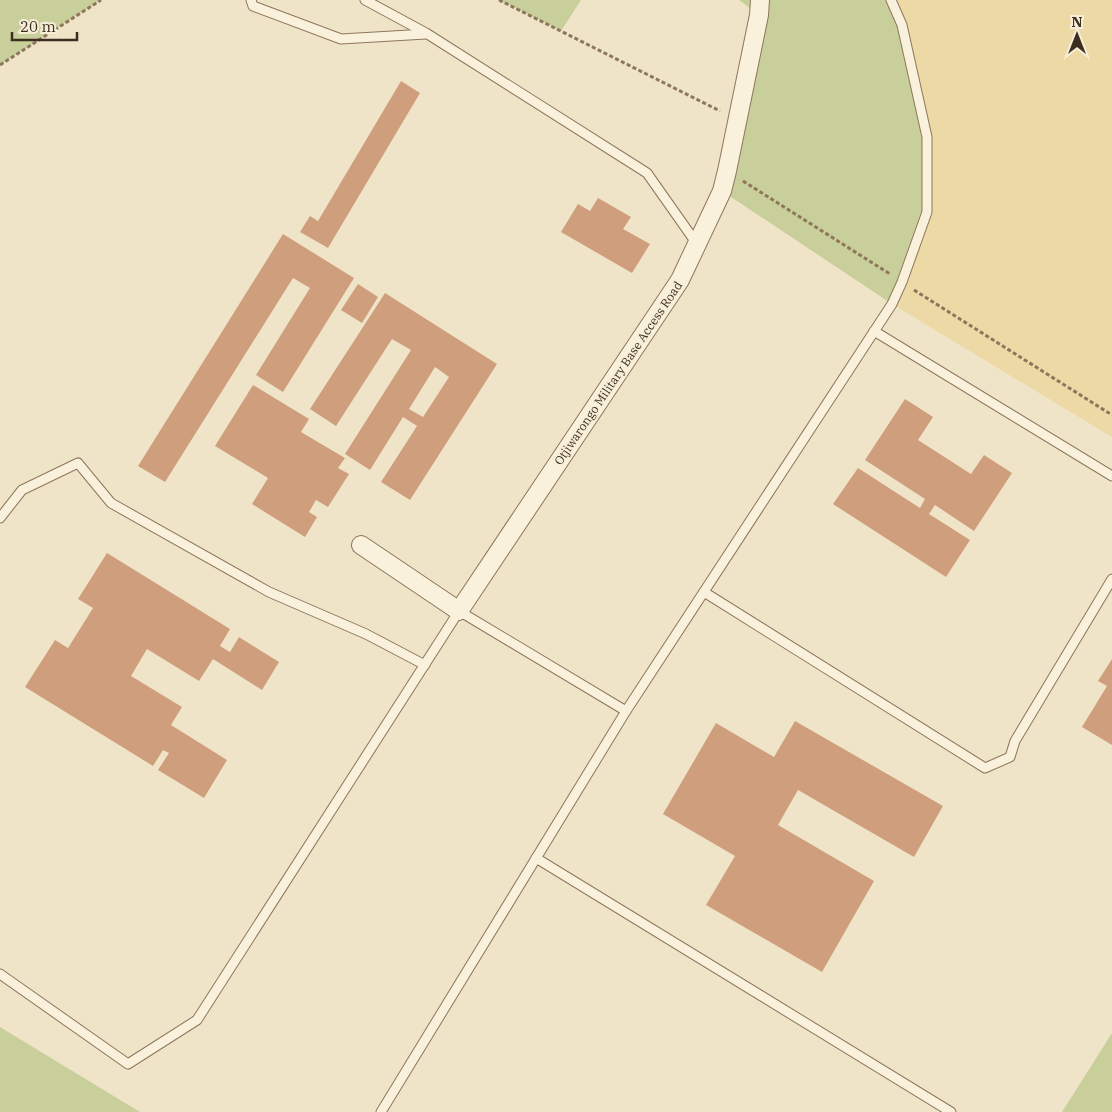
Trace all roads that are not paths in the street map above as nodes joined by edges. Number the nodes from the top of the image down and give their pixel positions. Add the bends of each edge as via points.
1 (251, 0) edge
2 (366, 0) edge
3 (760, 0) edge
4 (891, 0) edge
5 (426, 34) junction
6 (697, 244) junction
7 (874, 331) junction
8 (1112, 476) edge
9 (0, 518) edge
10 (361, 545) dead end
11 (1112, 579) edge
12 (704, 592) junction
13 (460, 611) junction
14 (425, 665) junction
15 (626, 711) junction
16 (536, 858) junction
17 (0, 974) edge
18 (381, 1112) edge
19 (951, 1112) edge

1 - 5 lane via 253,6 341,39
2 - 5 lane
3 - 6 street, Otjiwarongo Military Base Access Road via 727,172 722,191
4 - 7 lane via 902,25 927,137 927,212 902,282
5 - 6 lane via 647,173
6 - 13 street, Otjiwarongo Military Base Access Road via 680,280
7 - 8 lane
7 - 12 lane
9 - 14 lane via 22,490 78,463 111,503 269,592 366,634
10 - 13 street
11 - 12 lane via 1015,742 1010,757 985,768
12 - 15 lane
13 - 14 lane
13 - 15 lane
14 - 17 lane via 197,1020 128,1064
15 - 16 lane
16 - 18 lane
16 - 19 lane

